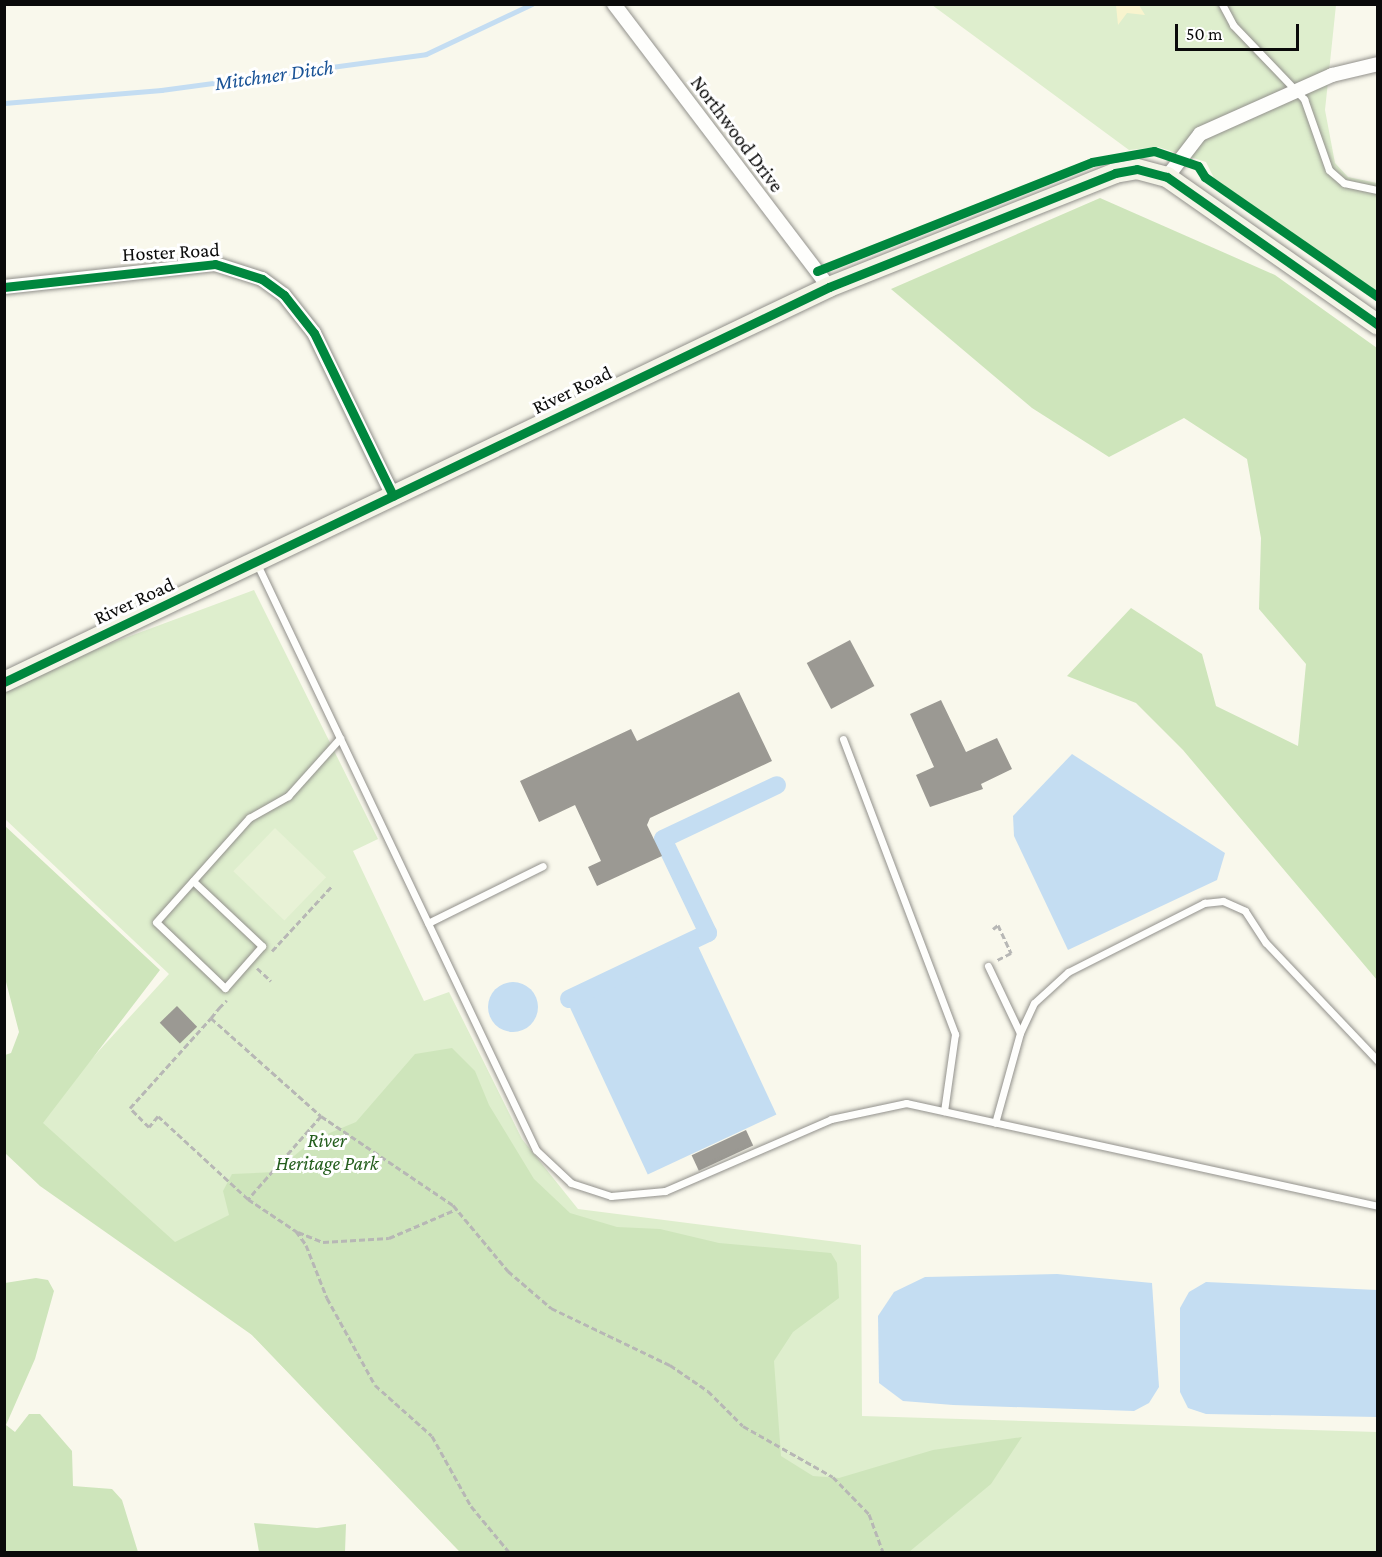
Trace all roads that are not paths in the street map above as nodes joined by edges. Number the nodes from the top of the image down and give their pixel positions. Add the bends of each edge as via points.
1 (614, 4) edge
2 (1222, 4) edge
3 (1377, 64) edge
4 (1296, 90) junction
5 (1167, 177) junction
6 (1377, 190) edge
7 (4, 287) edge
8 (829, 287) junction
9 (1377, 325) edge
10 (393, 496) junction
11 (256, 562) junction
12 (4, 682) edge
13 (340, 738) junction
14 (843, 739) dead end
15 (543, 866) dead end
16 (193, 881) junction
17 (428, 923) junction
18 (988, 966) road end
19 (1020, 1034) junction
20 (1377, 1061) edge
21 (944, 1111) junction
22 (995, 1123) junction
23 (1377, 1206) edge

1 - 8 street, Northwood Drive
2 - 4 lane via 1233,25
3 - 4 street
4 - 5 street via 1200,134
4 - 6 lane via 1310,111 1329,170 1344,183
5 - 8 street, River Road via 1137,169 1115,173
5 - 9 street
7 - 10 street, Hoster Road via 215,264 262,279 284,295 314,333
8 - 10 street, River Road
10 - 11 street, River Road
11 - 12 street, River Road
11 - 13 lane
13 - 16 lane via 288,796 249,818
13 - 17 lane
14 - 21 lane via 952,1024 957,1049
15 - 17 lane
16 - 16 lane via 156,922 225,988 262,946
17 - 21 lane via 536,1150 584,1189 626,1197 651,1194 849,1113 906,1103
18 - 19 lane
19 - 20 lane via 1034,1003 1068,972 1204,903 1223,902 1245,911 1266,943
19 - 22 lane
21 - 22 lane
22 - 23 lane

